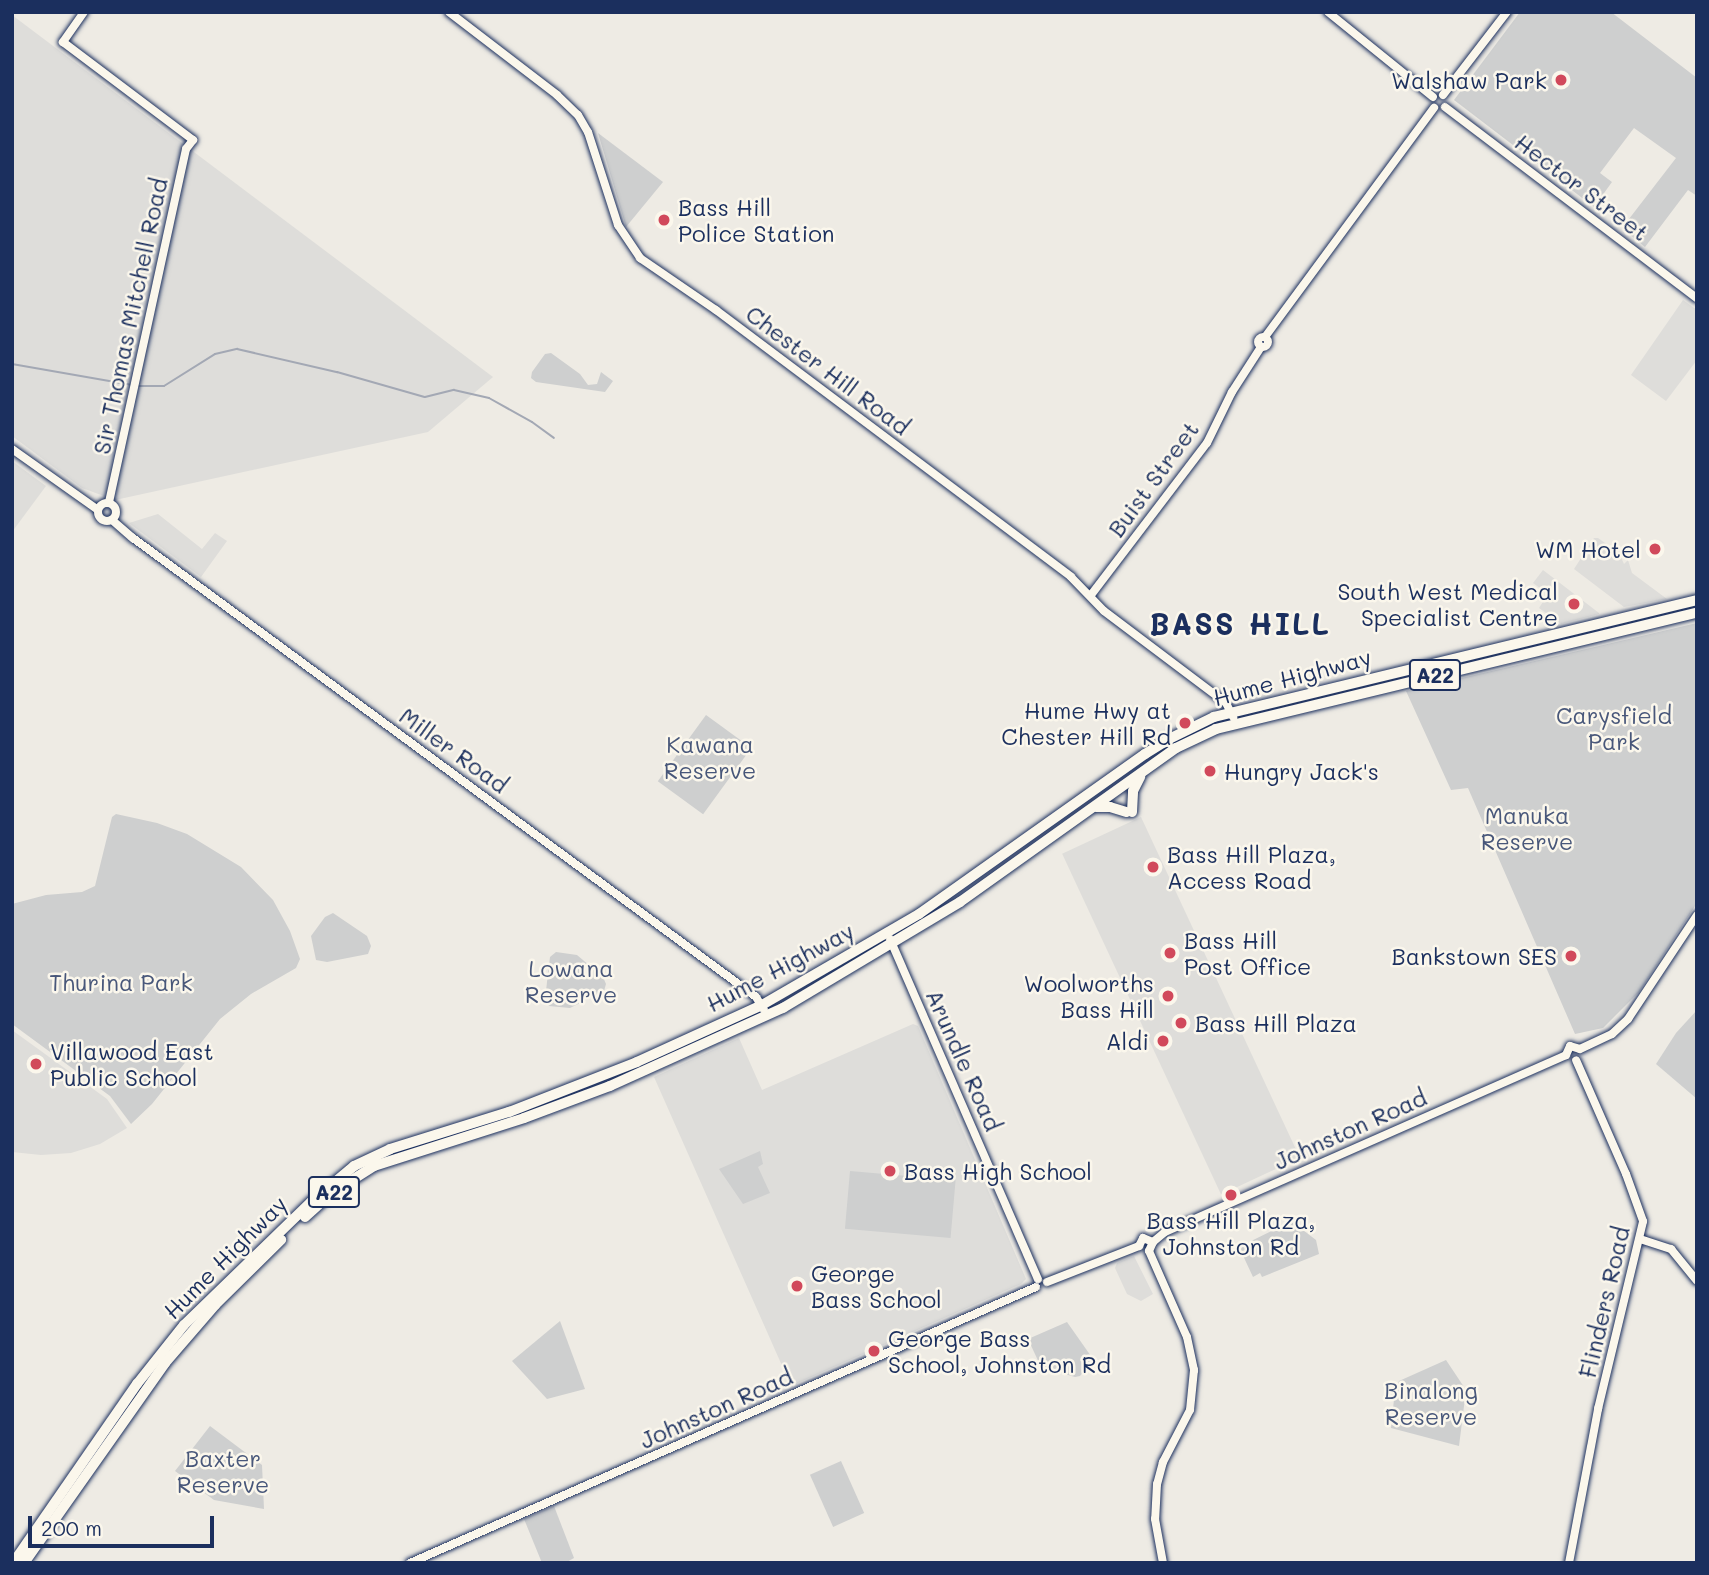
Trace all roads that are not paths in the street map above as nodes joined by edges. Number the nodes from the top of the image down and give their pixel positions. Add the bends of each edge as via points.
1 (85, 12) edge
2 (449, 12) edge
3 (1328, 12) edge
4 (1507, 12) edge
5 (1443, 95) junction
6 (1433, 97) junction
7 (1445, 107) junction
8 (1434, 108) junction
9 (1697, 298) edge
10 (12, 449) edge
11 (108, 503) junction
12 (98, 510) junction
13 (112, 520) junction
14 (1091, 595) junction
15 (1697, 600) edge
16 (1697, 613) edge
17 (1233, 716) junction
18 (1143, 771) junction
19 (1093, 808) junction
20 (1697, 915) edge
21 (889, 938) junction
22 (762, 1005) junction
23 (768, 1016) junction
24 (1580, 1049) junction
25 (1566, 1055) junction
26 (1576, 1060) junction
27 (1640, 1240) junction
28 (1153, 1242) junction
29 (1139, 1246) junction
30 (1149, 1251) junction
31 (1697, 1282) edge
32 (1041, 1283) junction
33 (13, 1563) edge
34 (24, 1563) edge
35 (410, 1563) edge
36 (1163, 1563) edge
37 (1569, 1563) edge

1 - 11 street, Sir Thomas Mitchell Road via 62,42 193,140 186,149
2 - 14 street, Chester Hill Road via 578,115 618,225 640,258 876,429
3 - 6 street
4 - 5 street
5 - 6 street
5 - 7 street
6 - 8 street
7 - 8 street
7 - 9 street, Hector Street
8 - 14 street, Buist Street via 1258,341 1261,347 1207,443
10 - 12 street
11 - 12 street
11 - 13 street via 116,510
12 - 13 street via 102,520
13 - 22 street, Miller Road
14 - 17 street, Chester Hill Road via 1104,611 1226,703
15 - 17 highway, Hume Highway / A22
16 - 17 highway, Hume Highway / A22
17 - 18 highway, Hume Highway / A22
17 - 21 highway, Hume Highway / A22 via 1169,739
18 - 19 highway, Hume Highway / A22
18 - 19 highway via 1129,812
19 - 21 highway, Hume Highway / A22 via 960,902
20 - 24 street via 1628,1019 1612,1034
21 - 22 highway, Hume Highway / A22
21 - 23 highway, Hume Highway / A22 via 830,982
21 - 32 street, Arundle Road
22 - 23 street, Miller Road
22 - 33 highway, Hume Highway / A22 via 637,1062 509,1112 390,1149 354,1166 184,1325 137,1384
23 - 34 highway, Hume Highway / A22 via 555,1107 395,1157 333,1192 186,1337
24 - 25 street, Johnston Road via 1570,1046
24 - 26 street
25 - 26 street
25 - 28 street, Johnston Road via 1165,1232
26 - 27 street, Flinders Road via 1642,1214
27 - 31 street via 1671,1249
27 - 37 street, Flinders Road via 1598,1409
28 - 29 street, Johnston Road via 1145,1238
28 - 30 street
29 - 30 street
29 - 32 street, Johnston Road
30 - 36 street via 1187,1337 1194,1370 1190,1410 1163,1462 1157,1485 1155,1519
32 - 35 street, Johnston Road

